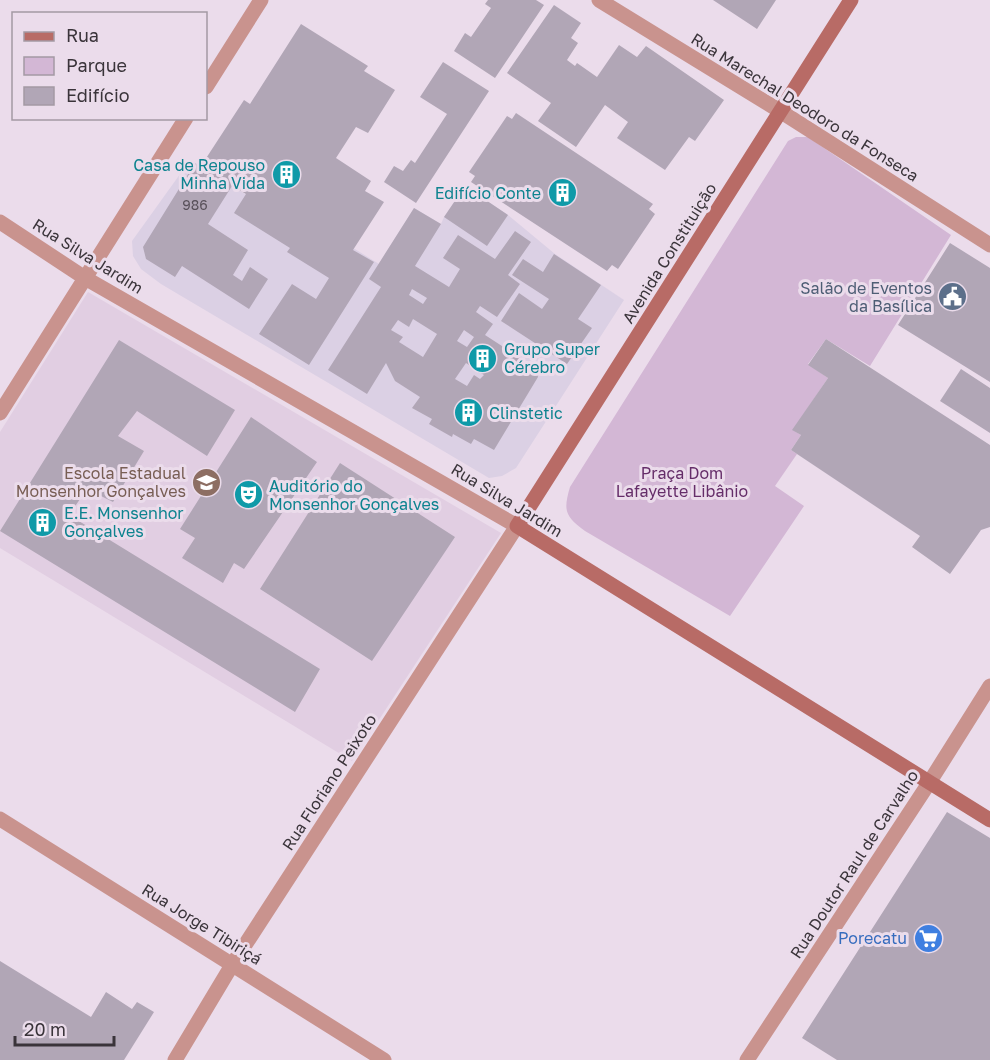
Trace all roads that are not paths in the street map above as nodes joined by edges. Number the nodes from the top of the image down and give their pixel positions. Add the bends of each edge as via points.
1 (261, 0) edge
2 (599, 0) edge
3 (851, 0) edge
4 (207, 85) edge
5 (780, 111) junction
6 (185, 120) edge
7 (0, 222) edge
8 (990, 245) edge
9 (85, 278) junction
10 (0, 413) edge
11 (517, 526) junction
12 (990, 686) edge
13 (929, 783) junction
14 (0, 819) edge
15 (990, 820) edge
16 (232, 965) junction
17 (175, 1060) edge
18 (384, 1060) edge
19 (747, 1060) edge

1 - 4 street
2 - 5 street, Rua Marechal Deodoro da Fonseca
3 - 5 street, Avenida Constituição
5 - 8 street, Rua Marechal Deodoro da Fonseca
5 - 11 street, Avenida Constituição
6 - 9 street
7 - 9 street, Rua Silva Jardim
9 - 10 street
9 - 11 street, Rua Silva Jardim
11 - 13 street, Rua Silva Jardim
11 - 16 street, Rua Floriano Peixoto
12 - 13 street, Rua Doutor Raul de Carvalho
13 - 15 street, Rua Silva Jardim
13 - 19 street, Rua Doutor Raul de Carvalho
14 - 16 street, Rua Jorge Tibiriçá
16 - 17 street, Rua Floriano Peixoto
16 - 18 street, Rua Jorge Tibiriçá

